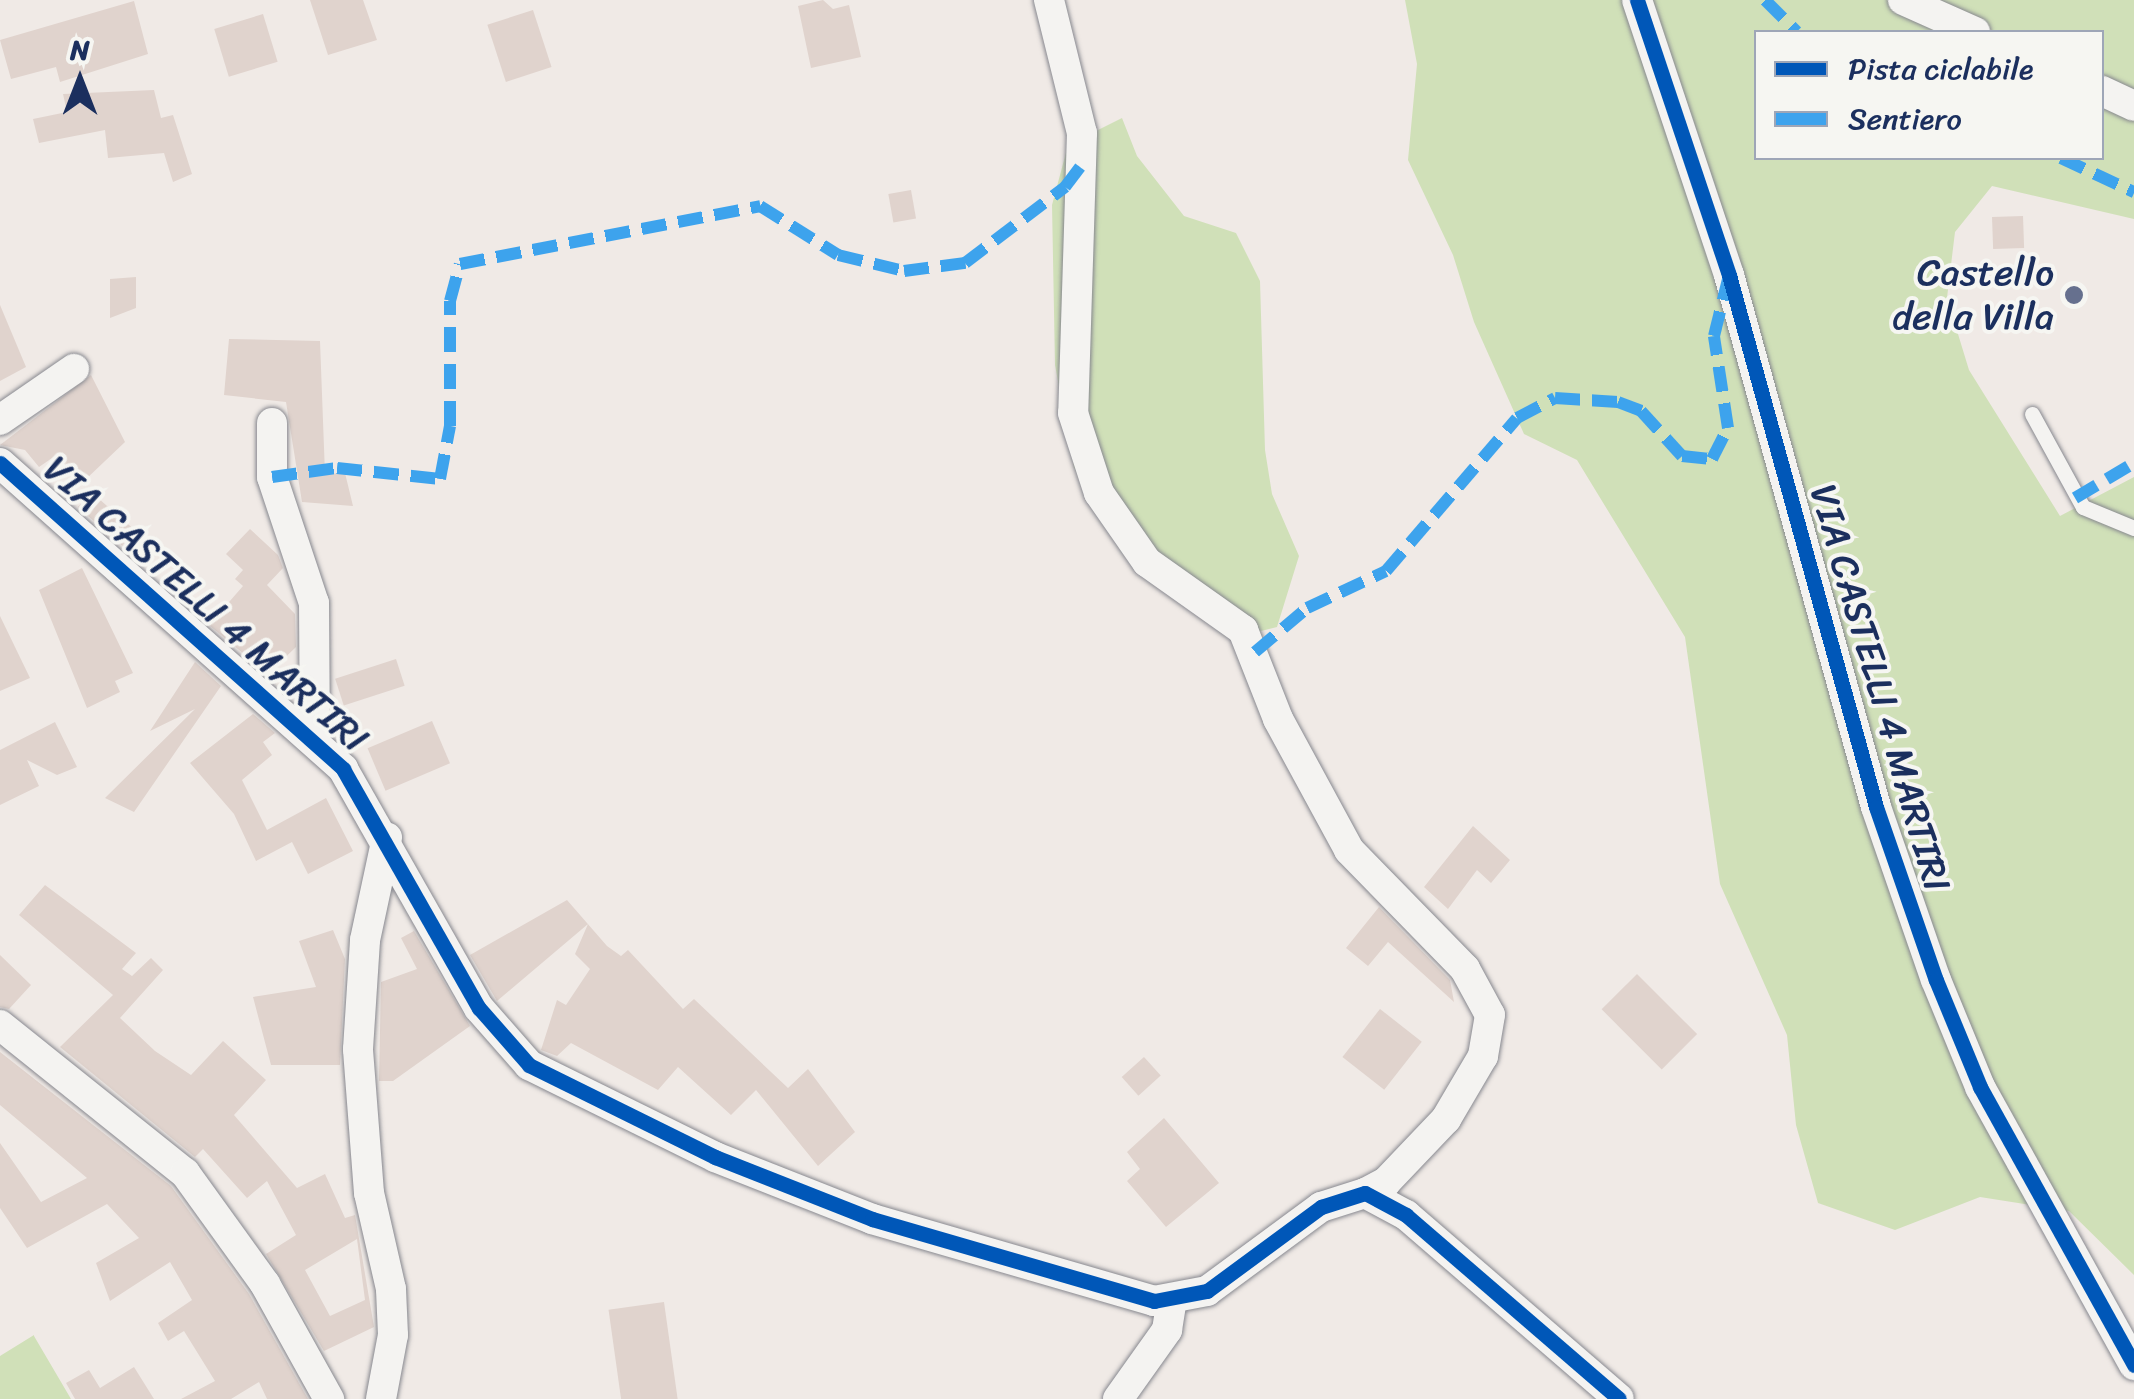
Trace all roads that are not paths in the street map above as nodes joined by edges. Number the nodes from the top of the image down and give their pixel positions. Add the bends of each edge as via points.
1 (1638, 0) edge
2 (1904, 0) edge
3 (1043, 3) edge
4 (1971, 30) edge
5 (2104, 91) edge
6 (2134, 106) edge
7 (74, 369) dead end
8 (2032, 414) dead end
9 (0, 420) edge
10 (272, 423) dead end
11 (0, 463) edge
12 (2134, 528) edge
13 (315, 740) junction
14 (387, 837) junction
15 (0, 1026) edge
16 (1365, 1193) junction
17 (1172, 1300) junction
18 (2134, 1365) edge
19 (329, 1399) edge
20 (381, 1399) edge
21 (1118, 1399) edge
22 (1619, 1399) edge

1 - 18 street, VIA CASTELLI 4 MARTIRI via 1729,274 1876,807 1936,980 1980,1087
2 - 4 street
3 - 16 street via 1082,133 1073,414 1099,494 1147,562 1242,630 1278,719 1348,850 1458,961 1490,1015 1483,1056 1446,1120 1386,1182
5 - 6 street
7 - 9 street
8 - 12 lane via 2083,507
10 - 13 street, VIA CASTELLI 4 MARTIRI via 272,478 314,603
11 - 13 street, VIA CASTELLI 4 MARTIRI
13 - 14 street, VIA CASTELLI 4 MARTIRI
14 - 17 street, VIA CASTELLI 4 MARTIRI via 479,1008 530,1065 715,1157 890,1225 1071,1282
14 - 20 street via 365,940 358,1066 370,1193 390,1289 392,1336
15 - 19 street via 185,1173 265,1284
16 - 17 street via 1330,1202 1234,1274
16 - 22 street via 1406,1215
17 - 21 street via 1168,1330

